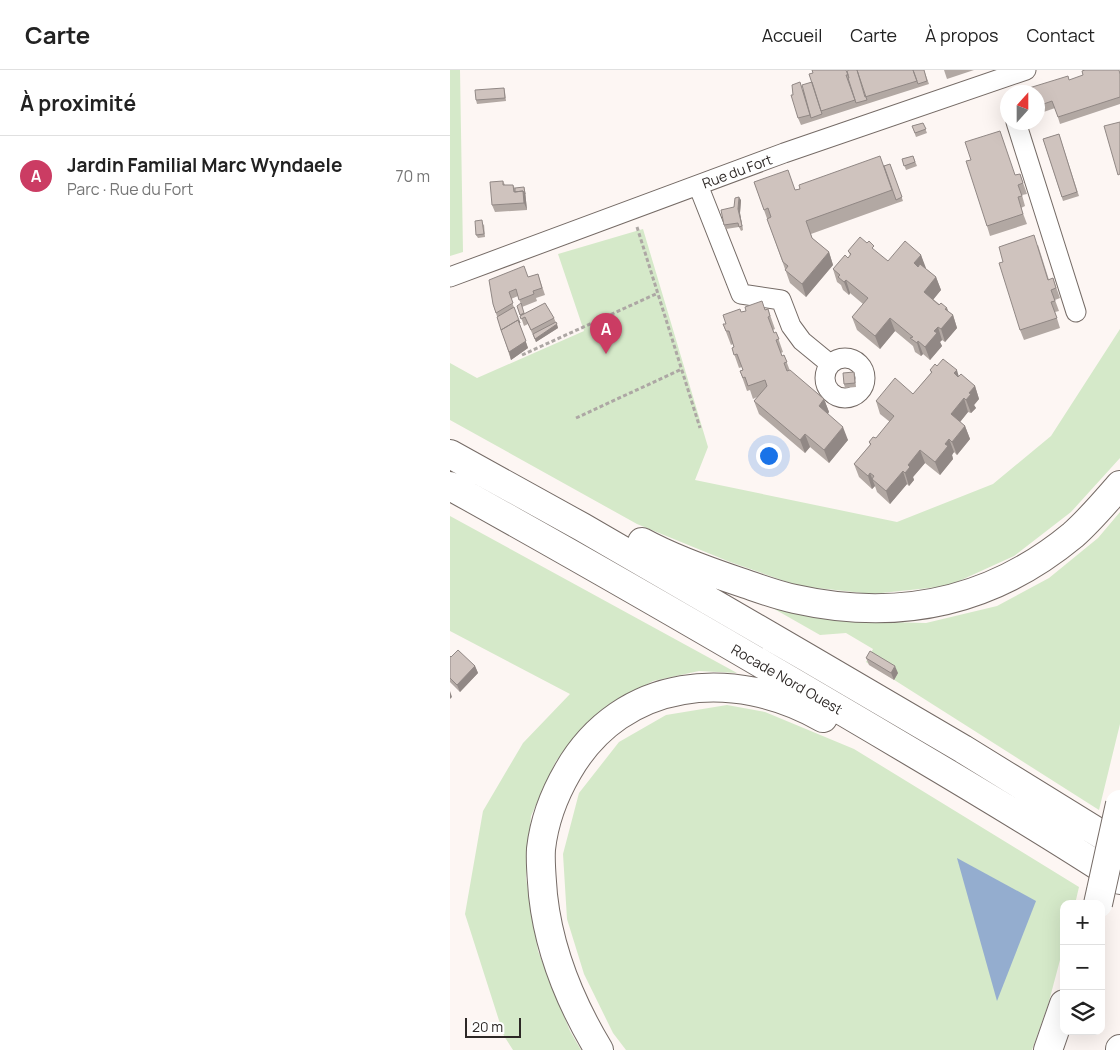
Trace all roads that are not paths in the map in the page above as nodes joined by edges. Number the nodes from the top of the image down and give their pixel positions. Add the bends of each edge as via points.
1 (1026, 70) edge
2 (1006, 85) edge
3 (1000, 88) edge
4 (1019, 130) edge
5 (698, 186) junction
6 (450, 277) edge
7 (1076, 312) dead end
8 (830, 364) dead end
9 (450, 440) edge
10 (450, 454) edge
11 (1120, 485) edge
12 (450, 486) edge
13 (985, 796) junction
14 (1120, 804) edge
15 (1120, 846) edge
16 (1120, 880) edge
17 (1099, 900) edge
18 (1060, 1016) edge
19 (1069, 1035) edge
20 (599, 1050) edge
21 (1048, 1050) edge
22 (1066, 1050) edge

1 - 2 street, Rue du Fort
3 - 5 street, Rue du Fort via 784,154
4 - 7 street
5 - 6 street, Rue du Fort
5 - 8 street via 741,294 781,300 791,326 802,341
9 - 11 highway via 678,560 794,598 866,608 928,605 996,584 1024,570 1074,534
10 - 15 highway, Rocade Nord Ouest via 582,526 798,652
12 - 13 highway, Rocade Nord Ouest via 813,693
13 - 16 highway, Rocade Nord Ouest
13 - 20 highway via 878,748 798,705 759,692 725,687 692,688 660,696 618,716 582,750 566,774 551,808 541,849 545,910 553,946 571,997
14 - 17 highway, bridge
18 - 21 highway
19 - 22 highway

